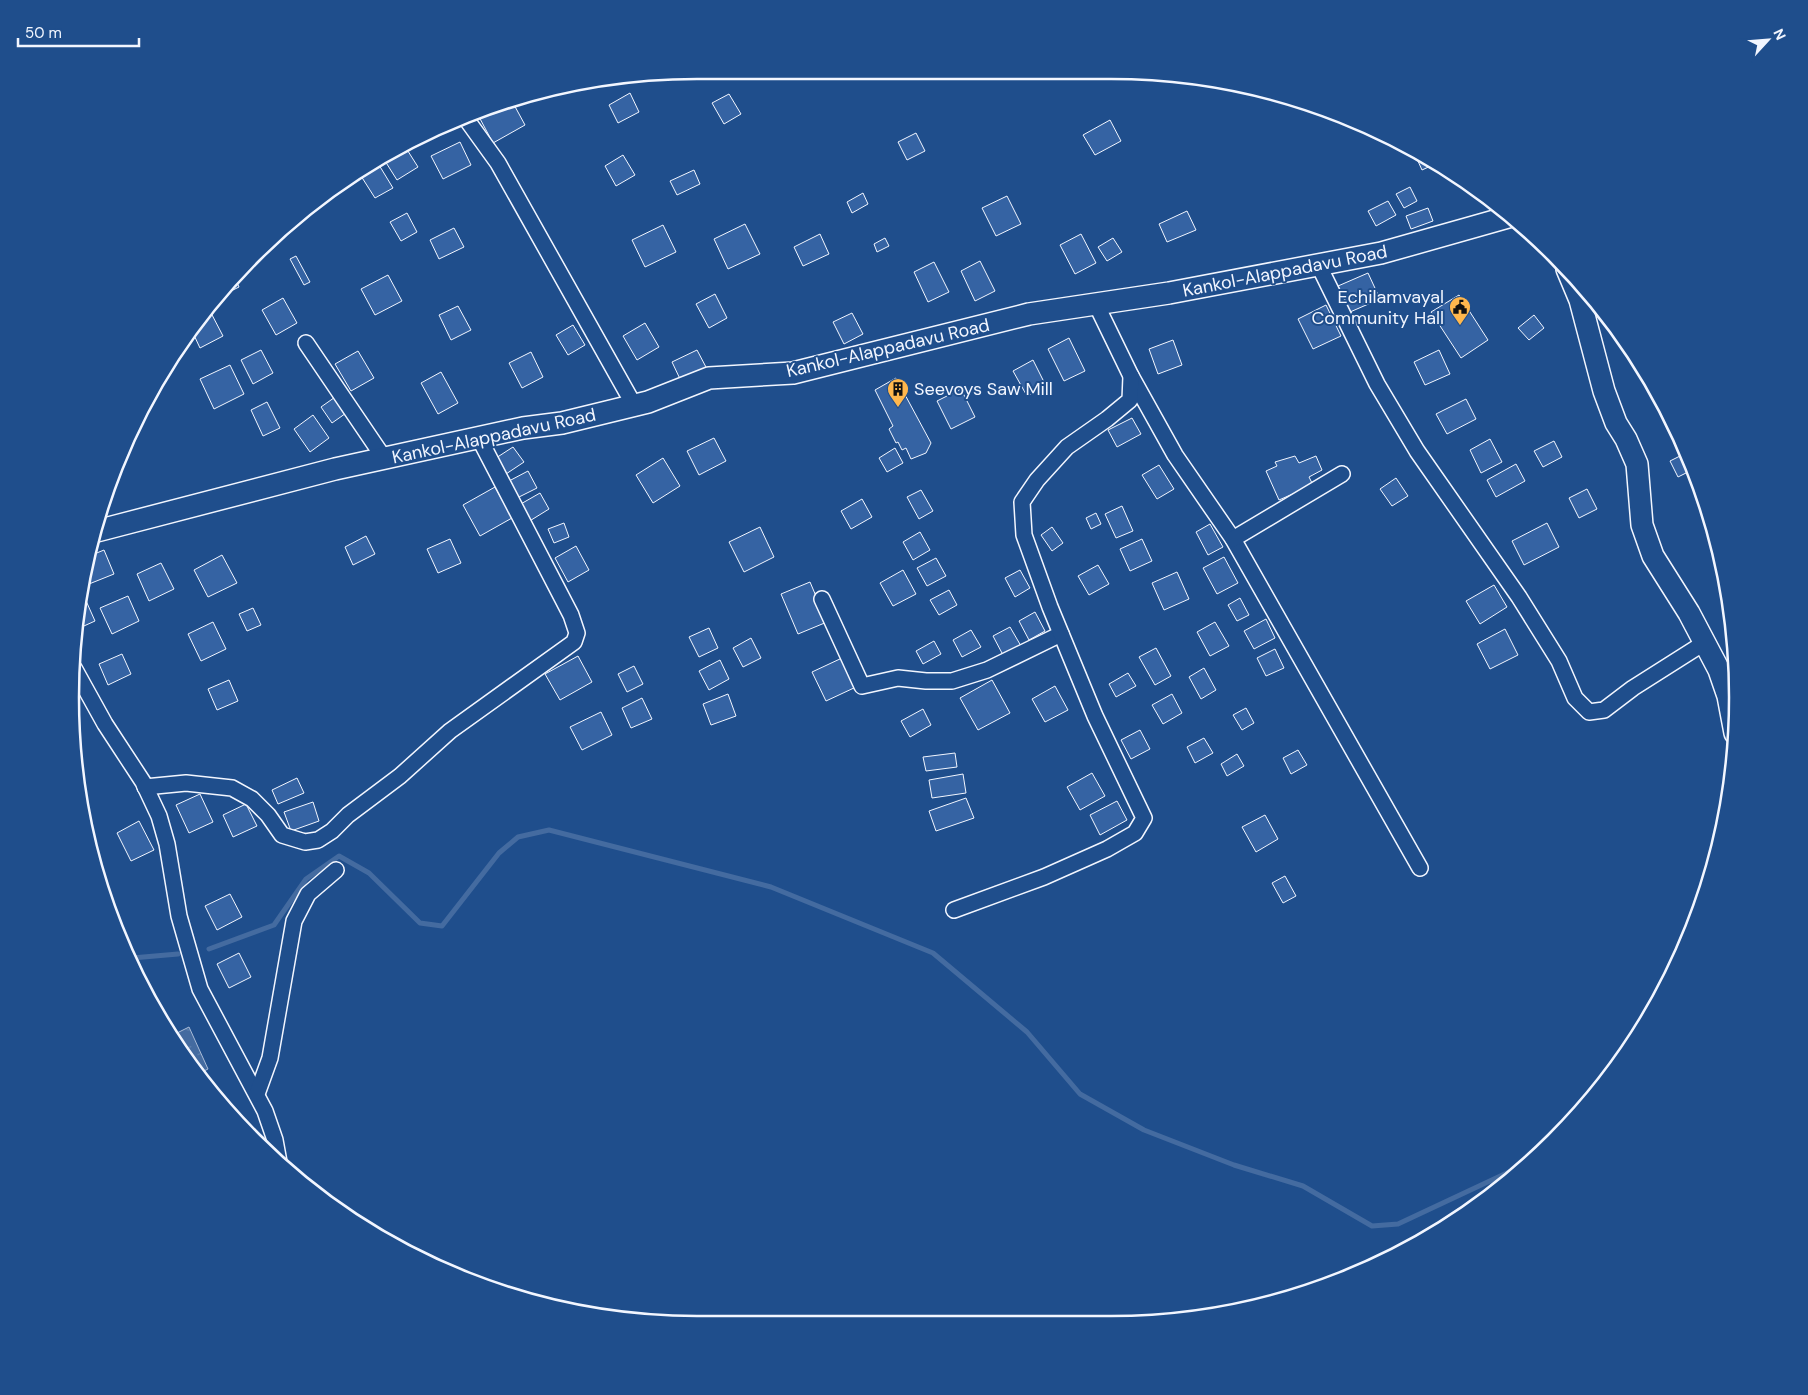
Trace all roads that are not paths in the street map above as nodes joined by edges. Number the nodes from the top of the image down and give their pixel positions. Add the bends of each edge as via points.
1 (469, 123) edge
2 (1502, 219) edge
3 (1319, 266) junction
4 (1576, 290) edge
5 (1096, 304) junction
6 (306, 343) dead end
7 (1131, 376) junction
8 (634, 405) junction
9 (480, 438) junction
10 (384, 458) junction
11 (1342, 474) dead end
12 (102, 529) edge
13 (1233, 539) junction
14 (822, 599) dead end
15 (1061, 634) junction
16 (1704, 643) junction
17 (79, 678) edge
18 (1729, 702) edge
19 (145, 787) junction
20 (1420, 868) dead end
21 (336, 870) dead end
22 (954, 910) dead end
23 (257, 1094) junction
24 (277, 1151) edge

1 - 8 street via 498,163
2 - 3 main road, Kankol-Alappadavu Road via 1381,253
3 - 5 main road, Kankol-Alappadavu Road
3 - 16 street via 1377,384 1417,451 1519,597 1559,661 1575,698 1589,712 1604,710
4 - 16 main road via 1604,391 1637,464 1642,525 1653,556
5 - 7 street
5 - 8 main road, Kankol-Alappadavu Road via 1029,314 792,373 709,378
6 - 10 street
7 - 13 street via 1175,455
7 - 15 street via 1130,400 1067,447 1022,502 1024,535
8 - 9 main road, Kankol-Alappadavu Road via 562,424 523,428
9 - 10 main road, Kankol-Alappadavu Road
9 - 19 street via 567,606 577,632 574,642 450,731 400,776 318,840 306,842 282,835 252,799 232,788 186,783
10 - 12 main road, Kankol-Alappadavu Road via 220,497
11 - 13 street
13 - 20 street
14 - 15 street via 862,686 898,678 952,680 987,670
15 - 22 street via 1095,716 1144,818 1135,833 1107,849 1044,877
16 - 18 main road via 1719,670
17 - 19 street
19 - 23 street via 159,816 167,844 179,916 200,989
21 - 23 street via 308,894 294,921 270,1058
23 - 24 street

